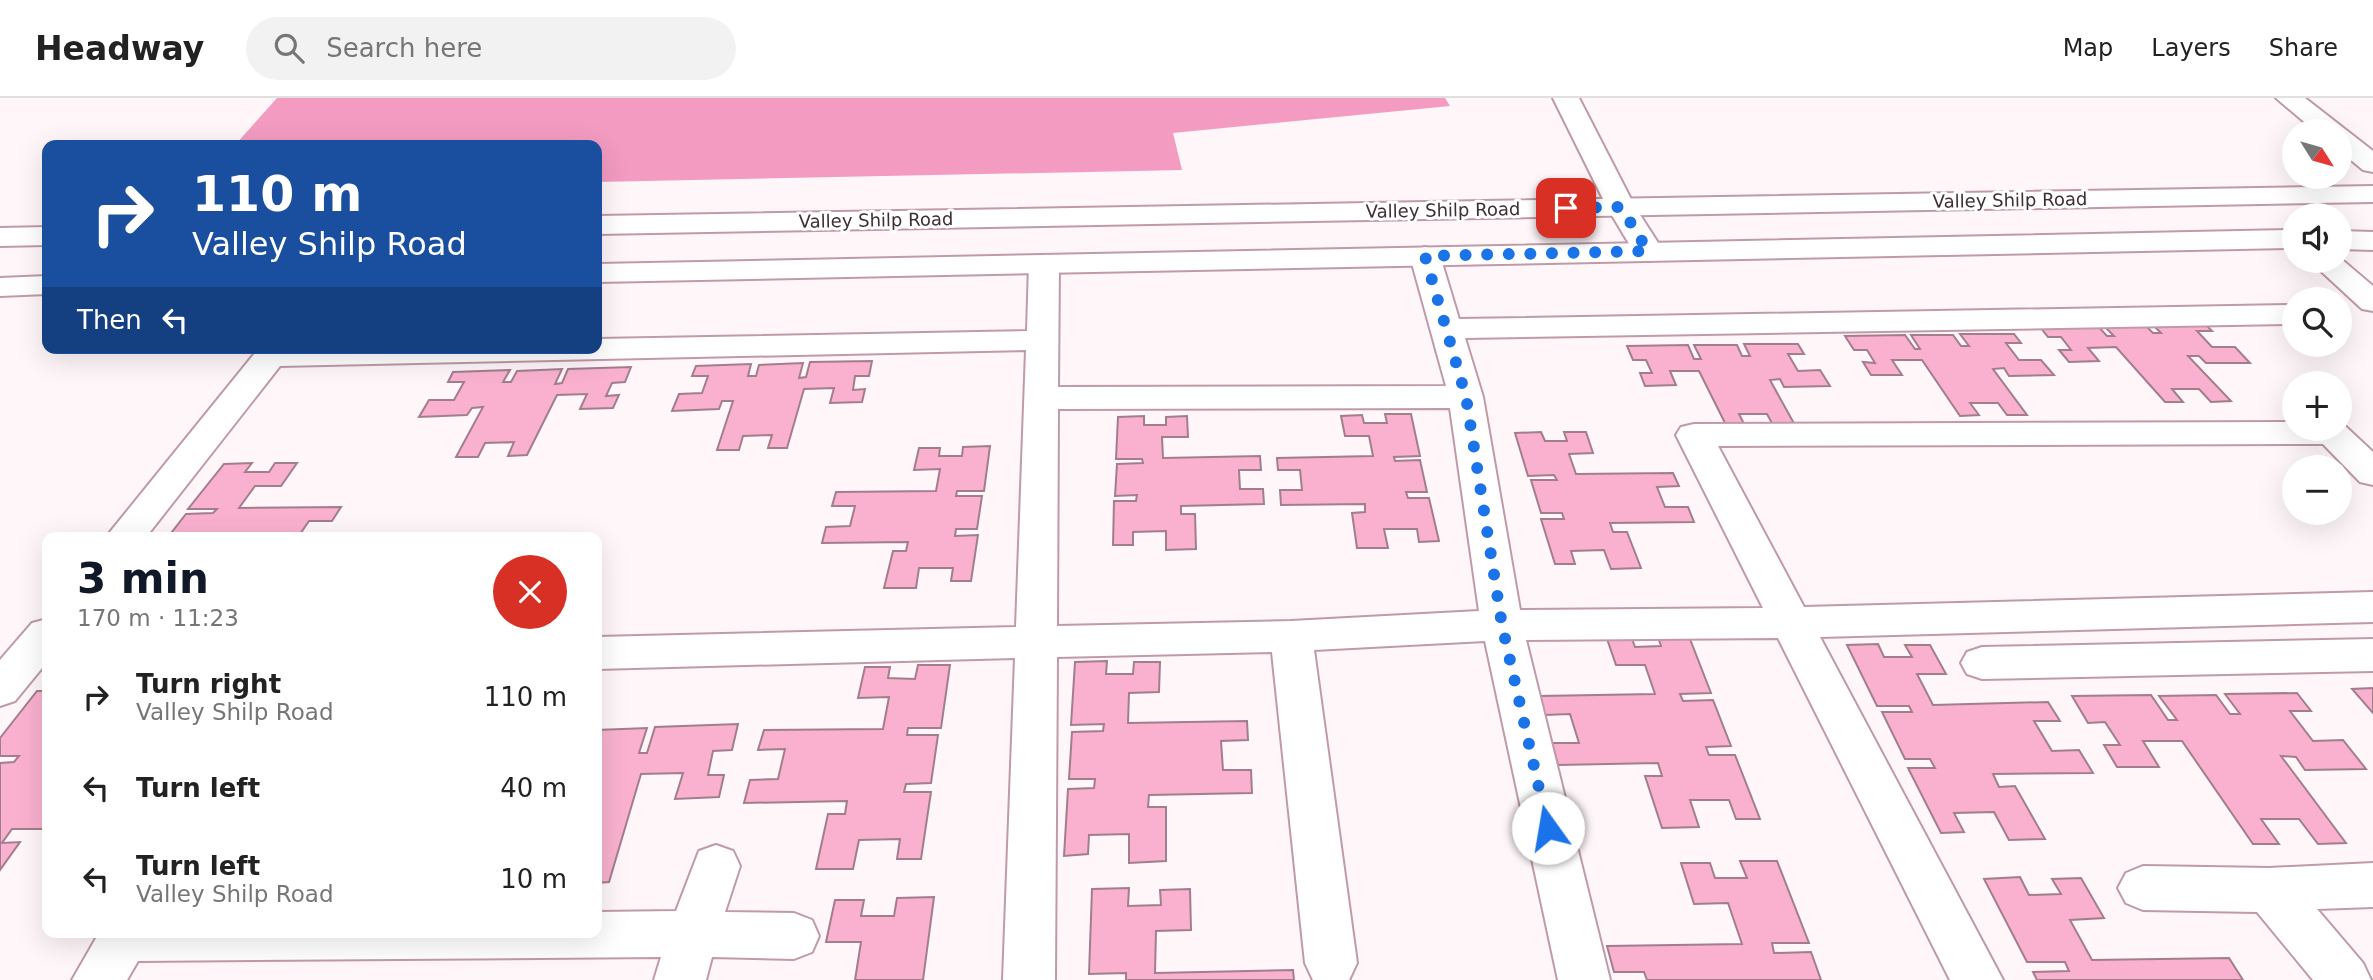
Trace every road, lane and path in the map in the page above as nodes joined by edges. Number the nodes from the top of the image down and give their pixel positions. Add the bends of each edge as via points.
1 (1566, 98) edge
2 (2289, 98) edge
3 (2316, 119) edge
4 (2352, 147) edge
5 (2373, 164) edge
6 (2373, 194) edge
7 (1621, 207) junction
8 (870, 220) junction
9 (602, 225) edge
10 (42, 236) edge
11 (0, 237) edge
12 (2282, 239) edge
13 (2352, 240) edge
14 (2373, 241) edge
15 (1648, 251) junction
16 (1425, 256) junction
17 (1044, 264) junction
18 (855, 268) junction
19 (602, 273) edge
20 (2339, 273) edge
21 (42, 285) edge
22 (0, 287) edge
23 (2373, 302) edge
24 (2352, 313) edge
25 (2373, 313) edge
26 (2282, 314) edge
27 (1446, 329) junction
28 (1042, 340) junction
29 (602, 347) edge
30 (272, 354) edge
31 (1466, 397) junction
32 (1041, 398) junction
33 (2373, 473) edge
34 (129, 532) edge
35 (2373, 607) edge
36 (1790, 623) junction
37 (1502, 625) junction
38 (1292, 636) junction
39 (42, 642) edge
40 (1034, 642) junction
41 (602, 653) edge
42 (2373, 655) edge
43 (1982, 663) dead end
44 (22, 675) edge
45 (716, 866) dead end
46 (2373, 885) edge
47 (2143, 888) dead end
48 (2269, 890) junction
49 (794, 936) dead end
50 (686, 957) edge
51 (1331, 963) dead end
52 (98, 980) edge
53 (1029, 980) edge
54 (1584, 980) edge
55 (1977, 980) edge
56 (2345, 980) edge

1 - 7 street
2 - 3 street
4 - 5 street
6 - 7 street, Valley Shilp Road
7 - 8 street, Valley Shilp Road
7 - 15 street
8 - 9 street, Valley Shilp Road
8 - 18 street
10 - 11 street
12 - 15 street
13 - 14 street
15 - 16 street
16 - 17 street
16 - 27 street
17 - 18 street
17 - 28 street
18 - 19 street
20 - 23 street
21 - 22 street
24 - 25 street
26 - 27 street
27 - 31 street
28 - 29 street
28 - 32 street
30 - 34 street
31 - 32 street
31 - 37 street
32 - 40 street
33 - 36 street via 2332,433 1694,435
35 - 36 street
36 - 37 street
36 - 55 street
37 - 38 street
37 - 54 street
38 - 40 street
38 - 51 street
39 - 44 street
40 - 41 street
40 - 53 street
42 - 43 street
45 - 50 street
46 - 48 street
47 - 48 street
48 - 56 street
49 - 50 street
50 - 52 street via 124,938

